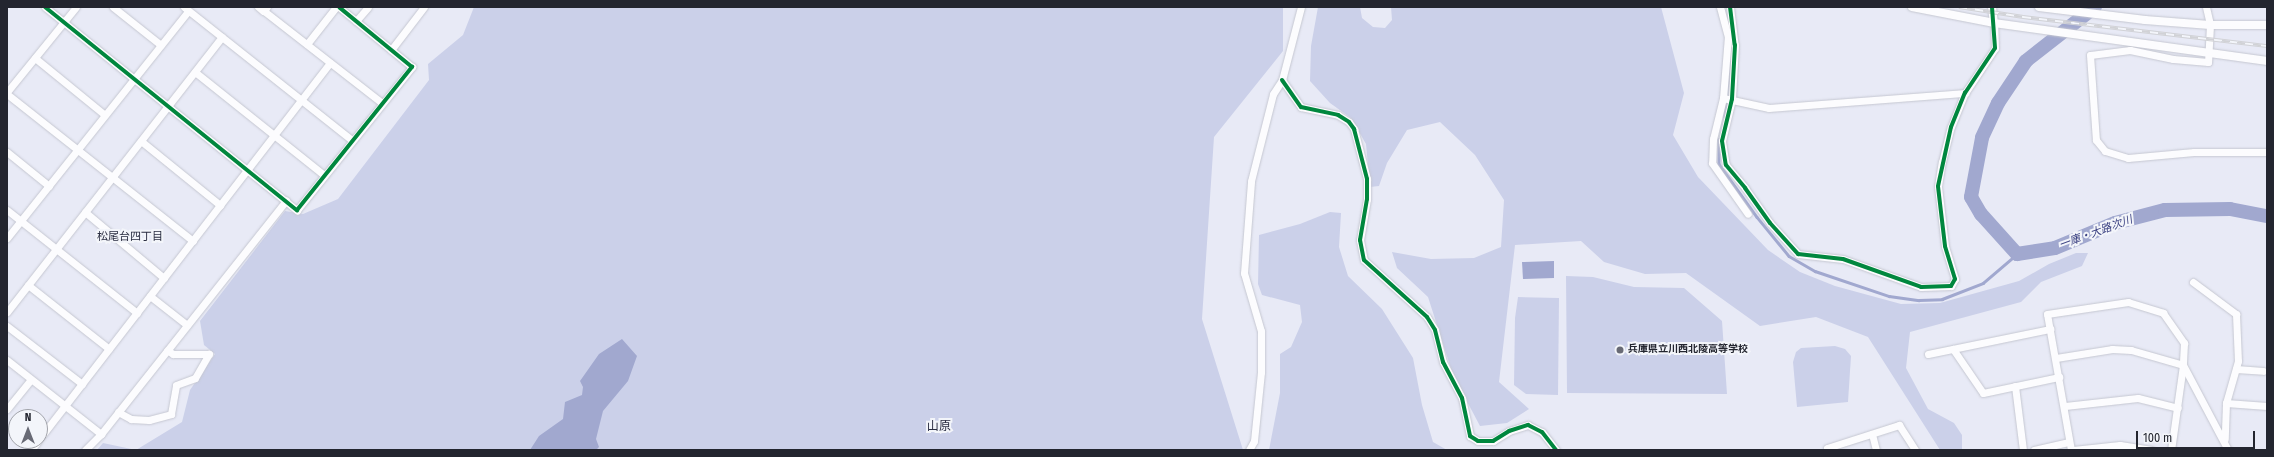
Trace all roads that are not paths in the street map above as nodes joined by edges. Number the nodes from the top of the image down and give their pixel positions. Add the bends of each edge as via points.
1 (45, 7) edge
2 (76, 7) edge
3 (112, 7) edge
4 (338, 7) edge
5 (368, 7) edge
6 (424, 7) edge
7 (1301, 7) edge
8 (1720, 7) edge
9 (1730, 7) edge
10 (1912, 7) edge
11 (1992, 7) edge
12 (2041, 7) edge
13 (2206, 7) edge
14 (263, 8) edge
15 (186, 9) edge
16 (356, 21) junction
17 (64, 22) junction
18 (1994, 23) junction
19 (2210, 25) junction
20 (2267, 25) edge
21 (222, 37) junction
22 (306, 44) junction
23 (161, 45) junction
24 (391, 50) junction
25 (2209, 53) junction
26 (35, 58) junction
27 (2267, 61) edge
28 (330, 63) junction
29 (195, 72) junction
30 (134, 78) junction
31 (1282, 80) junction
32 (7, 93) edge
33 (1965, 93) junction
34 (1722, 98) junction
35 (1732, 99) junction
36 (302, 100) junction
37 (382, 103) junction
38 (168, 106) junction
39 (106, 115) junction
40 (274, 135) junction
41 (352, 140) junction
42 (141, 142) junction
43 (78, 150) junction
44 (7, 152) edge
45 (2267, 152) edge
46 (248, 170) junction
47 (324, 175) junction
48 (112, 178) junction
49 (49, 186) junction
50 (286, 201) junction
51 (220, 206) junction
52 (7, 210) edge
53 (85, 212) junction
54 (1748, 214) dead end
55 (21, 221) junction
56 (7, 238) edge
57 (193, 241) junction
58 (56, 249) junction
59 (164, 278) junction
60 (2193, 282) dead end
61 (28, 285) junction
62 (150, 296) junction
63 (7, 312) edge
64 (137, 313) junction
65 (187, 325) junction
66 (7, 326) edge
67 (2050, 329) junction
68 (109, 349) junction
69 (1953, 349) junction
70 (167, 350) junction
71 (1928, 354) dead end
72 (2056, 358) junction
73 (7, 360) edge
74 (2183, 364) junction
75 (2236, 369) junction
76 (2263, 371) dead end
77 (2059, 377) junction
78 (31, 379) junction
79 (82, 384) junction
80 (2015, 386) junction
81 (2226, 403) junction
82 (65, 406) junction
83 (2065, 406) junction
84 (2267, 406) edge
85 (2178, 408) junction
86 (7, 409) edge
87 (118, 412) junction
88 (48, 428) edge
89 (101, 434) junction
90 (1872, 434) junction
91 (2225, 442) junction
92 (2071, 447) edge
93 (85, 450) edge
94 (1249, 450) edge
95 (1556, 450) edge
96 (1828, 450) edge
97 (1876, 450) edge
98 (1915, 450) edge
99 (2023, 450) edge
100 (2034, 450) edge
101 (2152, 450) edge
102 (2171, 450) edge
103 (2228, 450) edge

1 - 17 street
2 - 17 street
3 - 23 street
4 - 16 street
4 - 22 street
5 - 16 street
6 - 24 street
7 - 31 street
8 - 34 street via 1728,36
9 - 35 street via 1736,45
10 - 18 street
11 - 18 street
12 - 19 street
13 - 19 street
14 - 22 street
15 - 21 street
15 - 23 street
16 - 24 street
17 - 26 street
17 - 30 street
18 - 25 street
18 - 33 street via 1994,48
19 - 20 street
19 - 25 street
21 - 29 street
21 - 36 street
22 - 28 street
23 - 30 street
24 - 37 street via 412,67
25 - 27 street
25 - 45 street via 2208,62 2173,59 2130,50 2090,55 2096,140 2105,151 2128,158 2194,152
26 - 32 street
26 - 39 street
28 - 36 street
28 - 37 street
29 - 38 street
29 - 40 street
30 - 38 street
30 - 39 street
31 - 94 street via 1273,94 1251,181 1244,250 1244,273 1261,331 1254,441
31 - 95 street via 1301,107 1338,115 1354,129 1367,179 1367,199 1360,240 1364,260 1427,317 1435,330 1442,362 1462,398 1470,436 1478,441 1492,441 1509,431 1528,425 1542,432
32 - 43 street
33 - 35 street via 1769,108
33 - 35 street via 1946,143 1938,186 1945,246 1955,279 1951,286 1935,287 1921,287 1844,260 1798,254 1770,223 1726,165 1722,141
34 - 35 street
34 - 54 street via 1713,139 1712,163
36 - 40 street
36 - 41 street
37 - 41 street
38 - 42 street
38 - 46 street
39 - 43 street
40 - 46 street
40 - 47 street
41 - 47 street
42 - 48 street
42 - 51 street
43 - 48 street
43 - 49 street
44 - 49 street
46 - 50 street
46 - 51 street
47 - 50 street via 297,210
48 - 53 street
48 - 57 street
49 - 55 street
50 - 65 street
51 - 57 street
52 - 55 street
53 - 58 street
53 - 59 street
55 - 56 street
55 - 58 street
57 - 59 street
58 - 61 street
58 - 64 street
59 - 62 street
60 - 75 street via 2236,314
61 - 63 street
61 - 68 street
62 - 64 street
62 - 65 street
64 - 68 street
65 - 70 street
66 - 79 street
67 - 69 street
67 - 72 street
67 - 74 street via 2047,314 2128,302 2163,313 2184,343
68 - 79 street
69 - 71 street
69 - 80 street via 1983,392
70 - 87 street
70 - 87 street via 173,354 209,354 195,378 176,385 171,414 149,420 131,419
72 - 74 street via 2112,349 2131,350
72 - 77 street
73 - 78 street
74 - 85 street
74 - 91 street
75 - 76 street
75 - 81 street
77 - 80 street
77 - 83 street
78 - 82 street
78 - 86 street
79 - 82 street
80 - 99 street
81 - 84 street
81 - 91 street
82 - 88 street
82 - 89 street
83 - 85 street via 2138,398
83 - 92 street
85 - 102 street
87 - 89 street
89 - 93 street
90 - 96 street via 1827,448
90 - 97 street
90 - 98 street via 1899,425
91 - 103 street
92 - 100 street
92 - 101 street via 2120,445

